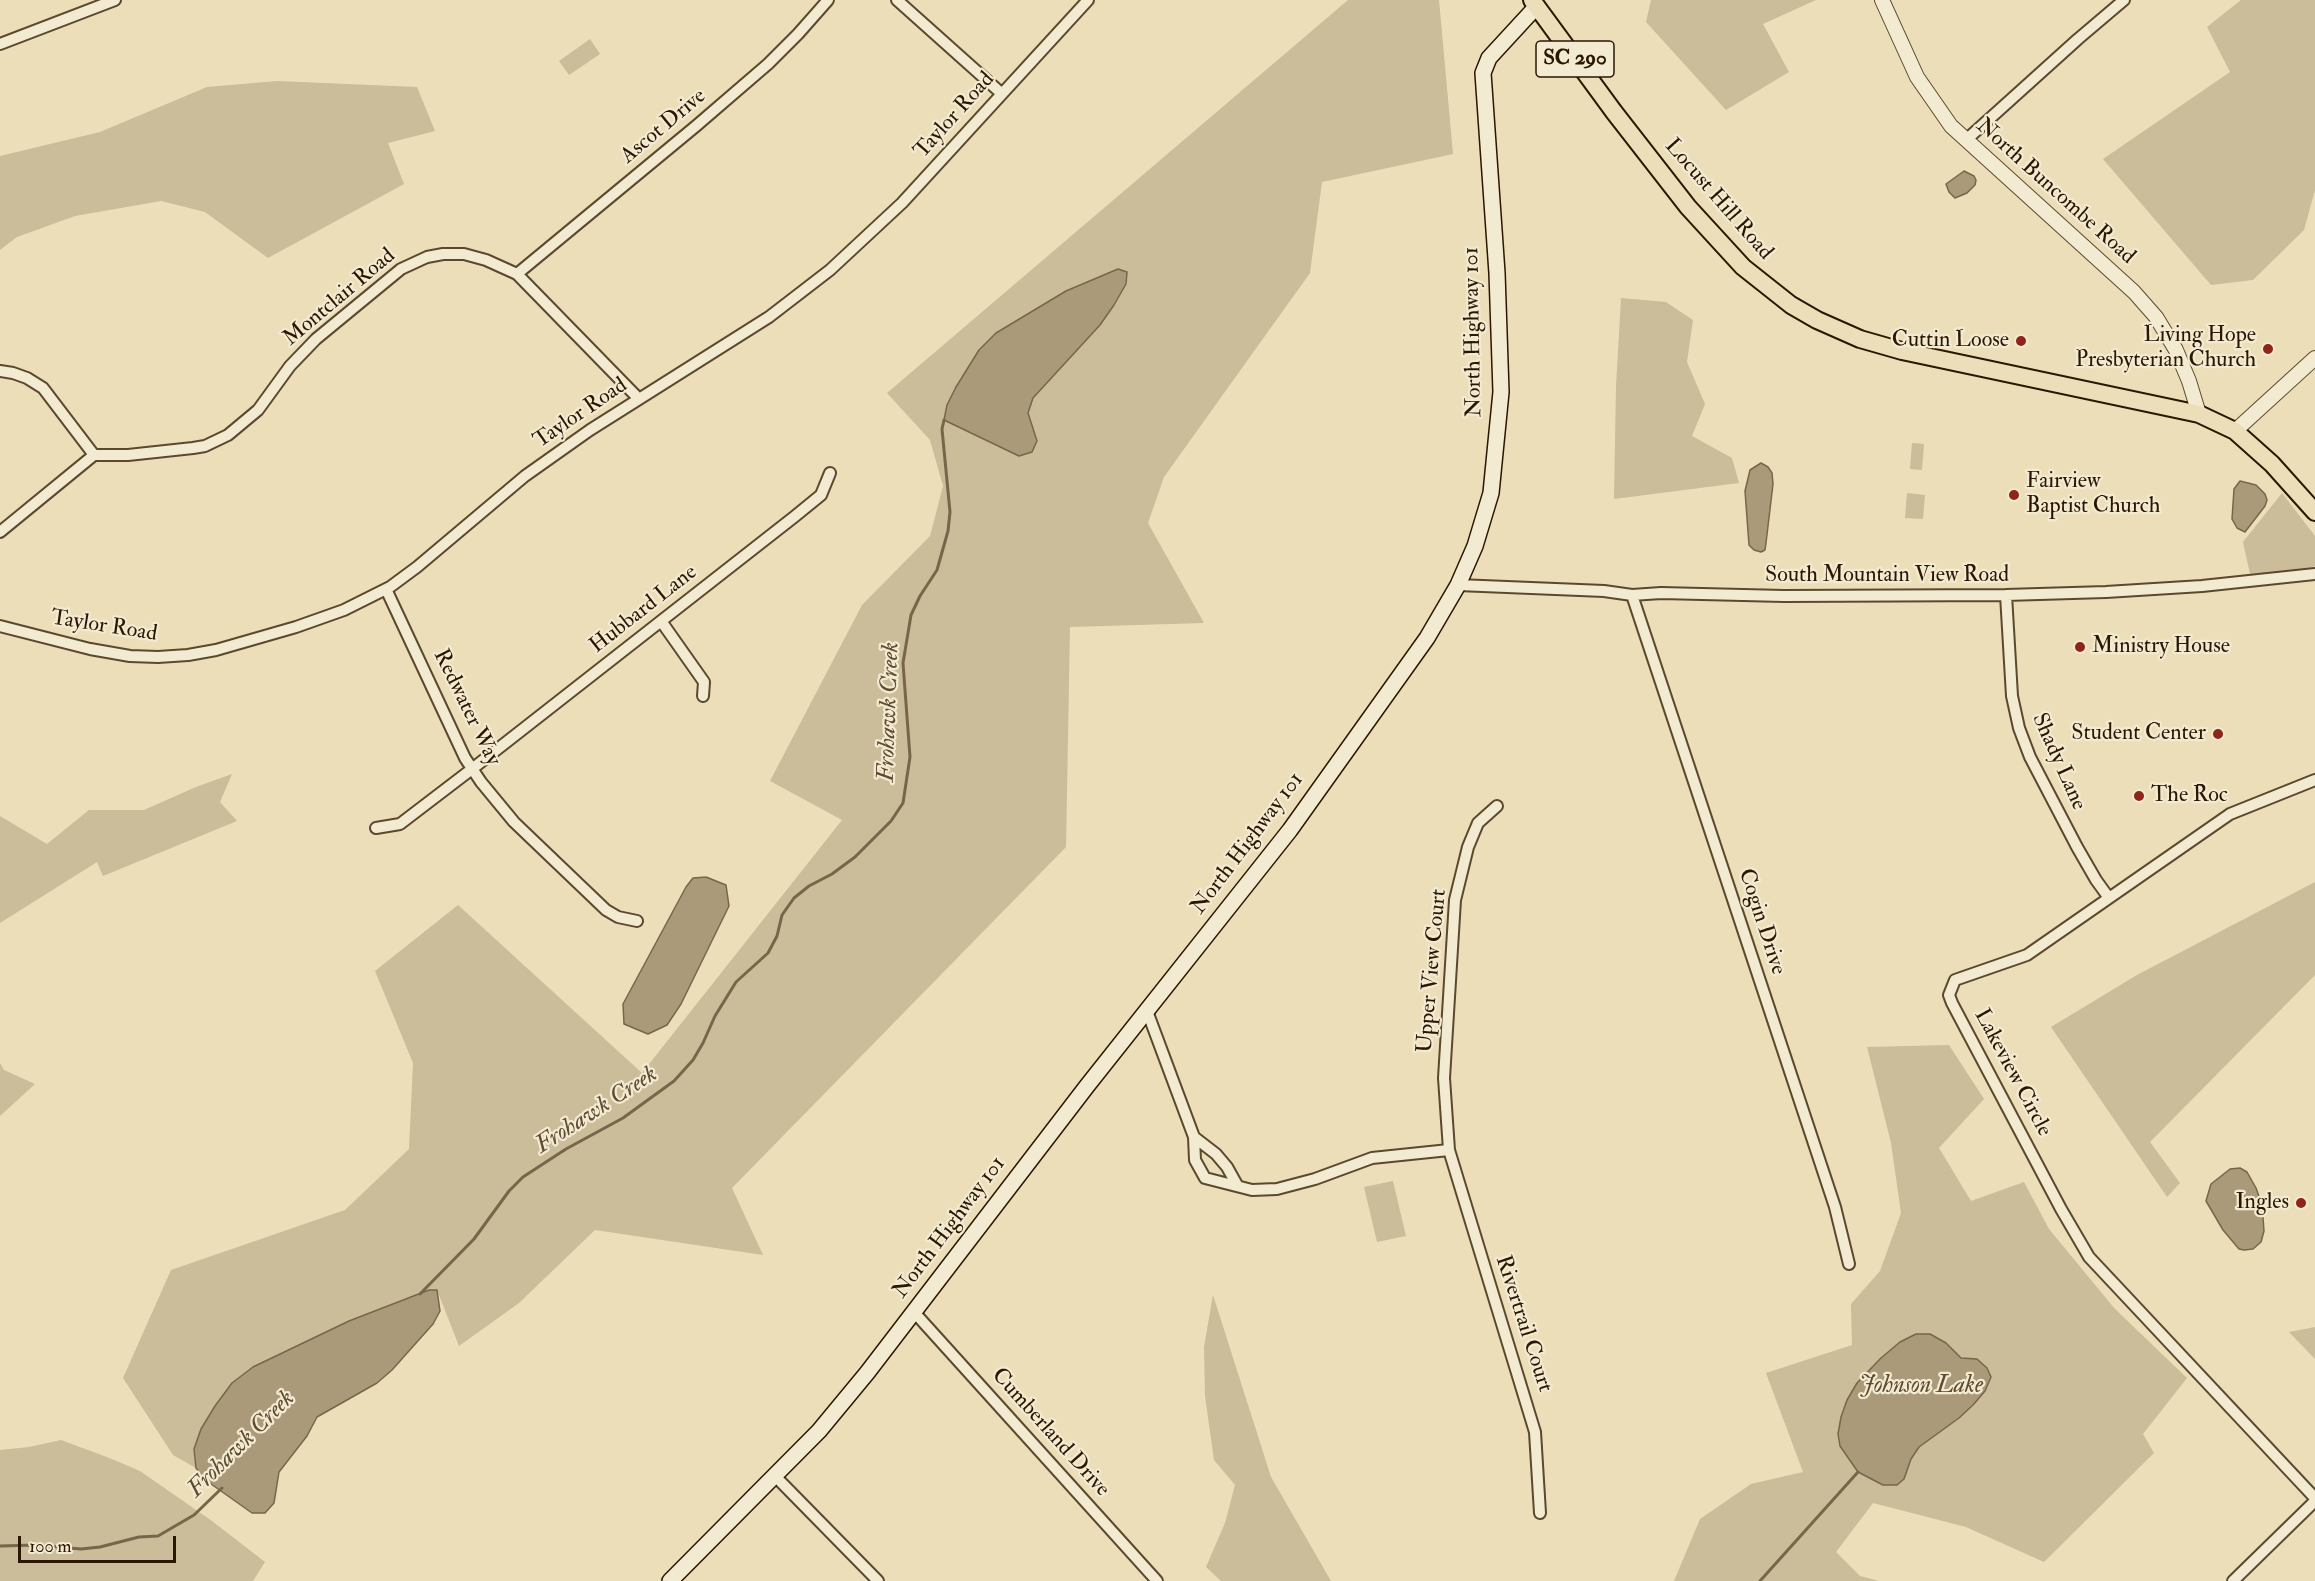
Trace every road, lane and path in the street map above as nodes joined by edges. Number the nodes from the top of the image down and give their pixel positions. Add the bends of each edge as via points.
1 (115, 0) edge
2 (828, 0) edge
3 (897, 0) edge
4 (1088, 0) edge
5 (1882, 0) edge
6 (2124, 0) edge
7 (1534, 4) edge
8 (0, 44) edge
9 (1001, 93) junction
10 (1966, 140) junction
11 (517, 274) junction
12 (2315, 358) edge
13 (0, 371) edge
14 (639, 399) junction
15 (2199, 414) junction
16 (2235, 431) junction
17 (94, 455) junction
18 (830, 473) dead end
19 (2315, 512) edge
20 (0, 532) edge
21 (2315, 574) edge
22 (1458, 585) junction
23 (386, 589) junction
24 (1632, 595) junction
25 (2006, 595) junction
26 (662, 621) junction
27 (0, 626) edge
28 (703, 696) dead end
29 (472, 769) junction
30 (2315, 780) edge
31 (1497, 806) dead end
32 (376, 828) dead end
33 (2109, 898) junction
34 (638, 921) dead end
35 (1147, 1011) junction
36 (1194, 1137) junction
37 (1449, 1150) junction
38 (1237, 1185) junction
39 (1849, 1263) dead end
40 (914, 1311) junction
41 (775, 1476) junction
42 (2315, 1500) edge
43 (1540, 1514) dead end
44 (670, 1581) edge
45 (878, 1581) edge
46 (1157, 1581) edge
47 (2234, 1581) edge

1 - 8 street
2 - 11 street, Ascot Drive via 768,64
3 - 9 street
4 - 9 street, Taylor Road
5 - 10 street, North Buncombe Road via 1917,77 1942,116
6 - 10 street
7 - 15 main road, Locust Hill Road / SC 290 via 1688,207 1743,267 1791,305 1860,339 1902,351
7 - 22 main road, North Highway 101 via 1489,58 1483,73 1501,393 1491,494
9 - 14 street, Taylor Road via 902,203 831,270 769,317
10 - 15 street, North Buncombe Road via 2147,305 2176,351
11 - 14 street, Montclair Road
11 - 17 street, Montclair Road via 464,254 415,261 316,339 290,366 258,410 228,435 193,448
12 - 16 street
13 - 17 street via 27,378 43,388
14 - 23 street, Taylor Road via 525,476
15 - 16 main road, Locust Hill Road / SC 290
16 - 19 main road, Locust Hill Road / SC 290 via 2272,464
17 - 20 street
18 - 26 street, Hubbard Lane via 821,495
21 - 25 street, South Mountain View Road via 2202,586
22 - 24 street, South Mountain View Road
22 - 35 main road, North Highway 101 via 1427,638 1290,830
23 - 27 street, Taylor Road via 344,610 296,627 188,655 130,656
23 - 29 street, Redwater Way
24 - 25 street, South Mountain View Road
24 - 39 street, Cogin Drive via 1831,1196
25 - 33 street, Shady Lane via 2012,696 2019,728 2071,837
26 - 28 street via 704,682
26 - 29 street, Hubbard Lane
29 - 32 street, Hubbard Lane via 400,824
29 - 34 street, Redwater Way via 514,822 606,910
30 - 33 street, Lakeview Circle via 2229,814
31 - 37 street, Upper View Court via 1478,824 1455,900 1444,1078
33 - 42 street, Lakeview Circle via 2027,954 1955,980 1950,999 2089,1257
35 - 36 street
35 - 40 main road, North Highway 101
36 - 38 street via 1216,1154
36 - 38 street via 1195,1160 1204,1178
37 - 38 street via 1372,1158 1277,1189 1252,1190
37 - 43 street, Rivertrail Court via 1535,1432
40 - 41 main road, North Highway 101 via 847,1399
40 - 46 street, Cumberland Drive
41 - 44 main road, North Highway 101
41 - 45 street
42 - 47 street

